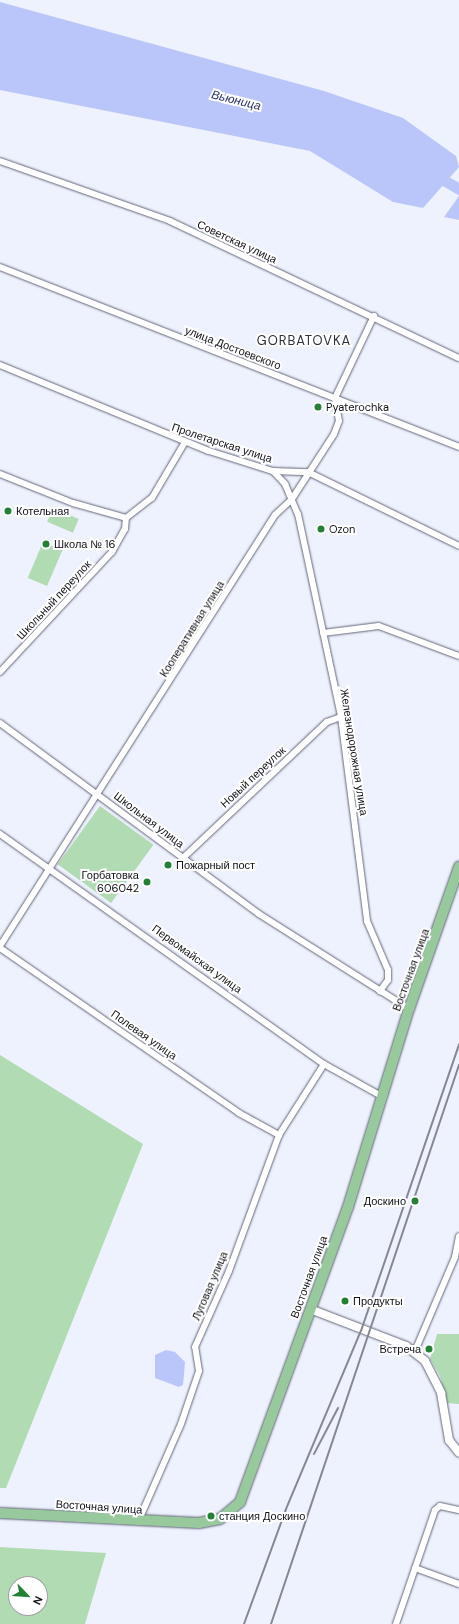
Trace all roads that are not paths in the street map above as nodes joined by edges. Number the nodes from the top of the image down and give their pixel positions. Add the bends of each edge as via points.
1 (0, 162) edge
2 (0, 267) edge
3 (374, 316) junction
4 (459, 358) edge
5 (0, 364) edge
6 (335, 398) junction
7 (185, 442) junction
8 (459, 447) edge
9 (273, 471) junction
10 (308, 472) junction
11 (0, 474) edge
12 (292, 499) junction
13 (126, 518) junction
14 (459, 546) edge
15 (323, 633) junction
16 (459, 656) edge
17 (0, 672) edge
18 (341, 717) junction
19 (0, 723) edge
20 (98, 795) junction
21 (0, 834) edge
22 (183, 858) junction
23 (459, 866) edge
24 (50, 868) junction
25 (0, 947) edge
26 (380, 992) junction
27 (409, 1009) junction
28 (324, 1064) junction
29 (383, 1097) junction
30 (279, 1135) junction
31 (459, 1236) edge
32 (310, 1309) junction
33 (415, 1351) junction
34 (459, 1453) edge
35 (459, 1510) edge
36 (0, 1513) edge
37 (138, 1522) junction
38 (415, 1568) junction
39 (459, 1584) edge
40 (396, 1624) edge

1 - 3 street, Советская улица via 170,221
2 - 6 street, улица Достоевского
3 - 4 street, Советская улица
3 - 6 street
5 - 7 street, Пролетарская улица
6 - 8 street, улица Достоевского
6 - 10 street, Кооперативная улица via 339,421 337,427
7 - 9 street, Пролетарская улица
7 - 13 street via 152,498
9 - 10 street, Пролетарская улица
9 - 12 street, Железнодорожная улица
10 - 12 street, Кооперативная улица
10 - 14 street, Пролетарская улица
11 - 13 street via 73,503
12 - 15 street, Железнодорожная улица
12 - 20 street, Кооперативная улица via 275,515
13 - 17 street, Школьный переулок via 125,529 112,552
15 - 16 street via 379,626
15 - 18 street, Железнодорожная улица
18 - 22 street, Новый переулок via 327,722
18 - 26 street, Железнодорожная улица via 367,921 388,970 388,980
19 - 20 street, Школьная улица
20 - 22 street, Школьная улица
20 - 24 street, Кооперативная улица
21 - 24 street, Первомайская улица
22 - 26 street, Школьная улица via 259,914
23 - 27 main road, Восточная улица
24 - 25 street, Кооперативная улица
24 - 28 street, Первомайская улица
25 - 30 street, Полевая улица via 239,1113
26 - 27 street, Школьная улица
27 - 29 main road, Восточная улица
28 - 29 street, Первомайская улица
28 - 30 street, Луговая улица
29 - 32 main road, Восточная улица
30 - 37 street, Луговая улица via 229,1271 195,1347 199,1371 181,1424
31 - 33 street via 455,1257
32 - 33 street
32 - 37 main road, Восточная улица via 240,1502 231,1511 212,1522
33 - 34 street via 436,1378 449,1440
35 - 38 street via 440,1506 435,1510
36 - 37 main road, Восточная улица
38 - 39 street
38 - 40 street

